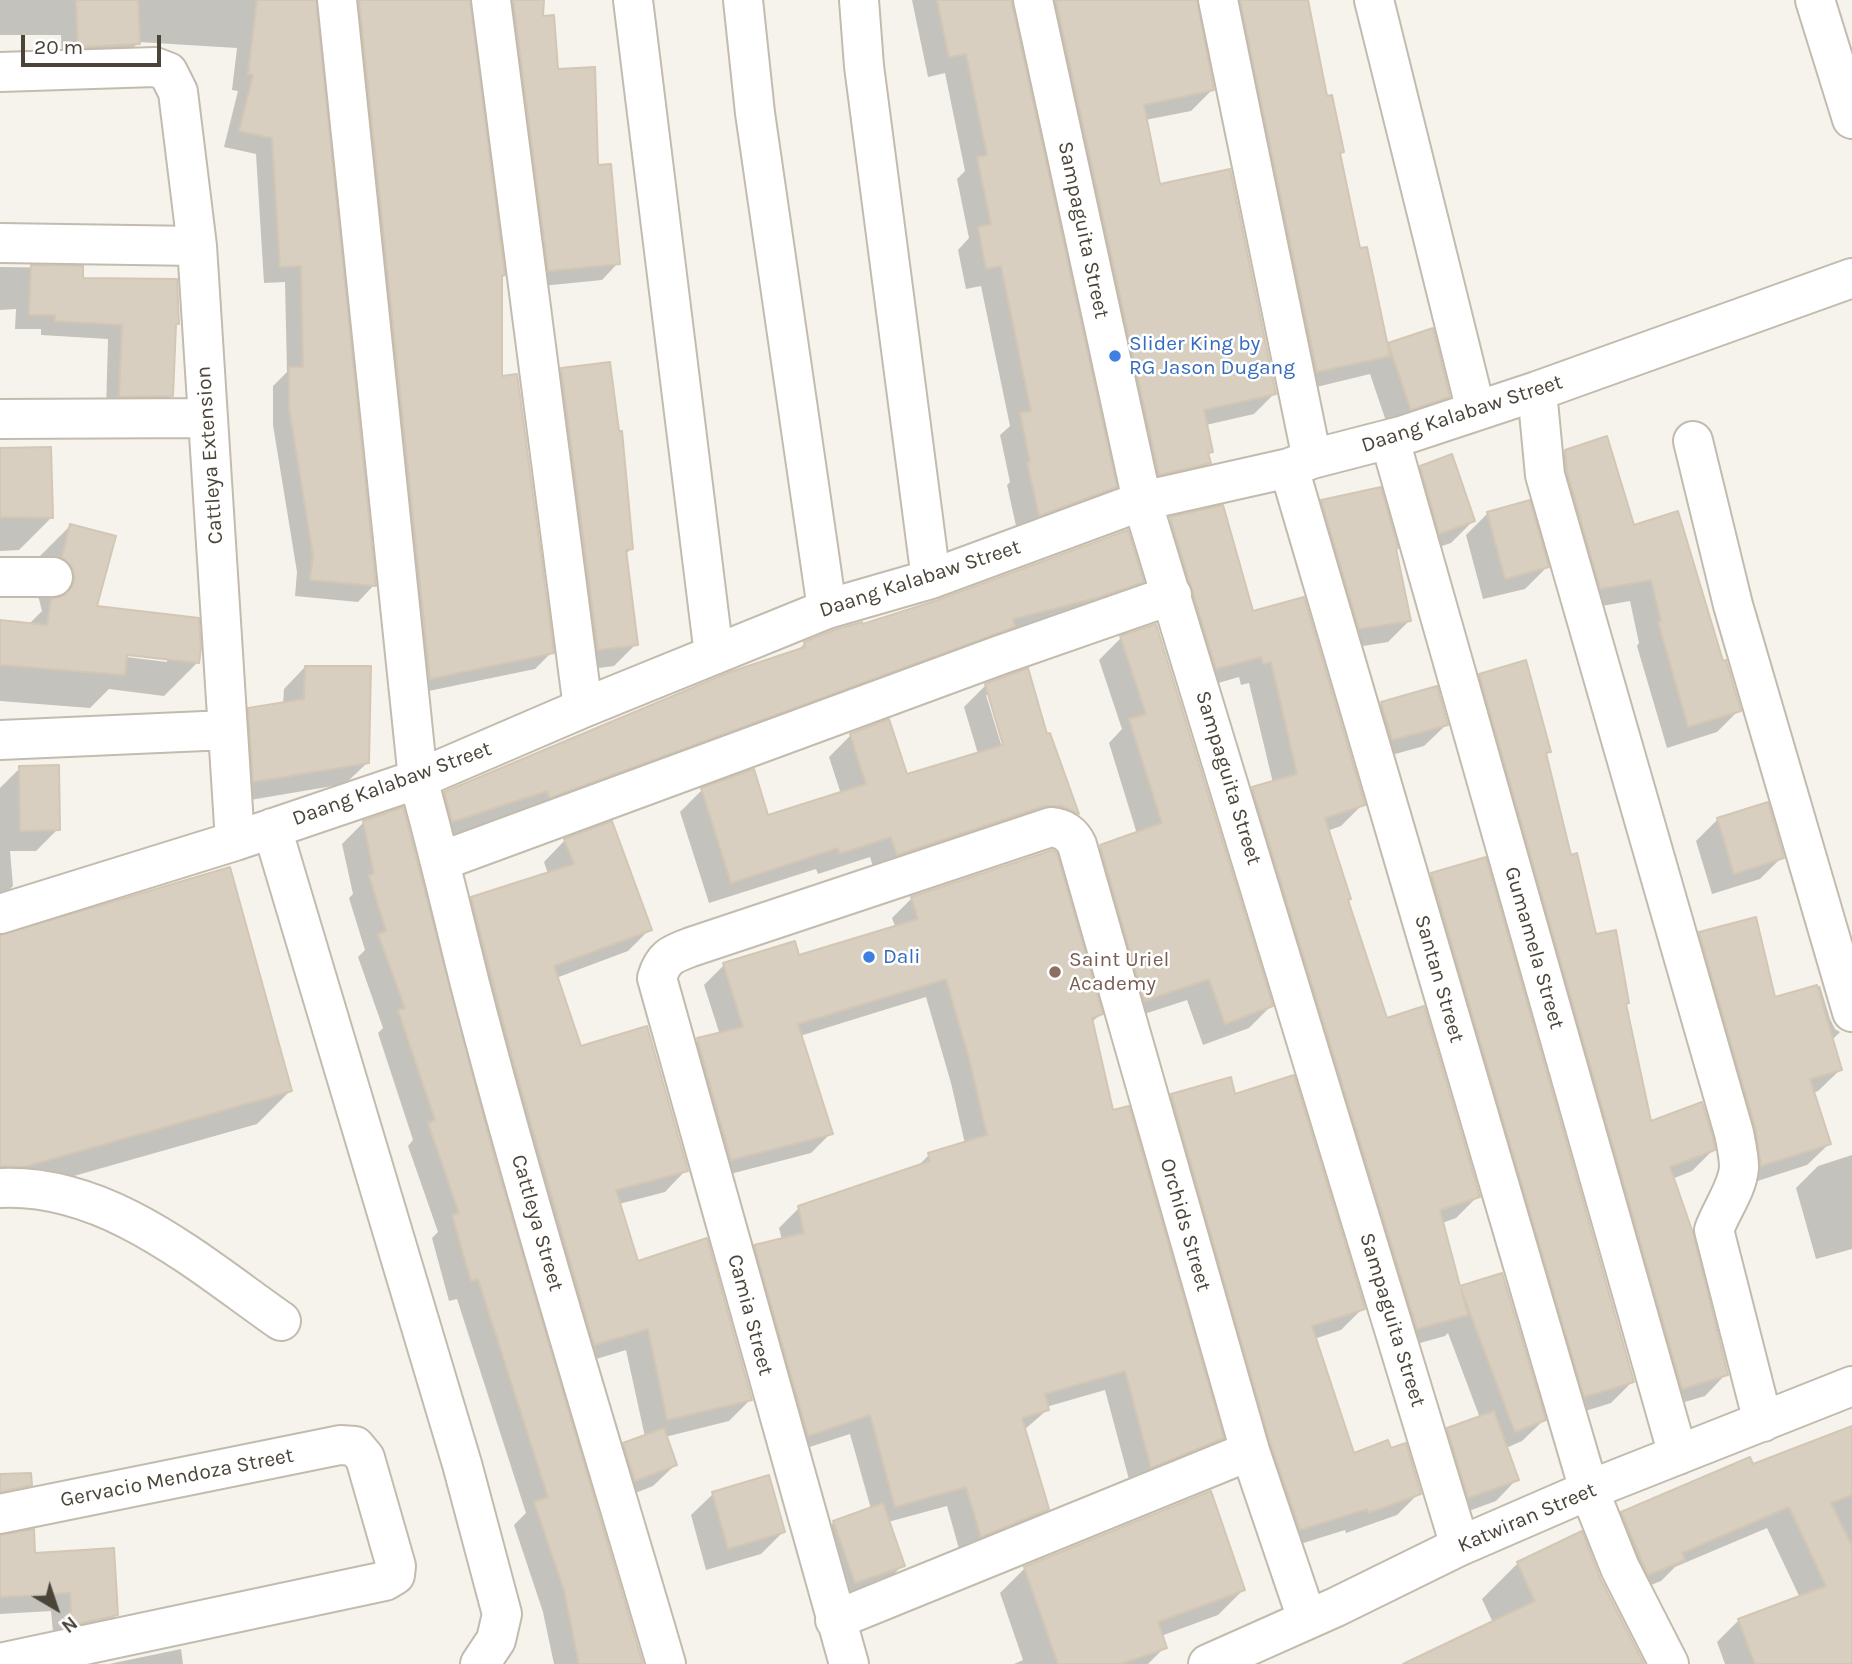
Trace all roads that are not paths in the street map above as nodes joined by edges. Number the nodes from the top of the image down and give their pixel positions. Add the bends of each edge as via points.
1 (337, 0) edge
2 (491, 0) edge
3 (633, 0) edge
4 (743, 0) edge
5 (859, 0) edge
6 (1033, 0) edge
7 (1218, 0) edge
8 (1374, 0) edge
9 (1815, 0) edge
10 (0, 72) edge
11 (1852, 118) edge
12 (0, 243) edge
13 (197, 246) junction
14 (1852, 278) edge
15 (1537, 391) junction
16 (1476, 411) junction
17 (208, 418) junction
18 (0, 419) edge
19 (1390, 440) junction
20 (1693, 441) dead end
21 (1300, 463) junction
22 (1142, 501) junction
23 (0, 577) edge
24 (53, 577) dead end
25 (931, 579) junction
26 (1172, 595) junction
27 (827, 609) junction
28 (714, 655) junction
29 (583, 708) junction
30 (226, 730) junction
31 (0, 740) edge
32 (418, 779) junction
33 (272, 828) junction
34 (1066, 832) joint
35 (235, 841) junction
36 (441, 861) junction
37 (0, 914) edge
38 (1852, 1012) edge
39 (0, 1188) edge
40 (281, 1321) dead end
41 (1852, 1386) edge
42 (1763, 1422) junction
43 (1250, 1451) junction
44 (1678, 1455) junction
45 (1590, 1490) junction
46 (0, 1514) edge
47 (1460, 1546) junction
48 (1307, 1619) junction
49 (835, 1620) junction
50 (0, 1663) edge
51 (480, 1664) edge
52 (666, 1664) edge
53 (849, 1664) edge
54 (1208, 1664) edge
55 (1670, 1664) edge

1 - 32 street, Cattleya Street
2 - 29 street
3 - 28 street
4 - 27 street via 755,113
5 - 25 street
6 - 22 street, Sampaguita Street
7 - 21 street, Santan Street
8 - 16 street
9 - 11 street
10 - 13 street, Cattleya Extension via 155,67 167,72 178,92
12 - 13 street
13 - 17 street, Cattleya Extension
14 - 15 street, Daang Kalabaw Street
15 - 16 street, Daang Kalabaw Street
15 - 42 street via 1545,475 1734,1133 1739,1167 1714,1230
16 - 19 street, Daang Kalabaw Street
17 - 18 street
17 - 30 street, Cattleya Extension
19 - 21 street, Daang Kalabaw Street
19 - 44 street, Gumamela Street
20 - 38 street via 1733,604
21 - 22 street, Daang Kalabaw Street
21 - 45 street, Santan Street
22 - 25 street, Daang Kalabaw Street
22 - 26 street, Sampaguita Street
23 - 24 street
25 - 27 street, Daang Kalabaw Street
26 - 36 street
26 - 47 street, Sampaguita Street
27 - 28 street, Daang Kalabaw Street
28 - 29 street, Daang Kalabaw Street
29 - 32 street, Daang Kalabaw Street
30 - 31 street
30 - 35 street, Cattleya Extension
32 - 33 street, Daang Kalabaw Street
32 - 36 street, Cattleya Street
33 - 35 street, Daang Kalabaw Street
33 - 51 street via 458,1451 502,1614 496,1640
34 - 43 street, Orchids Street via 1077,845
34 - 49 street, Camia Street via 1051,827 691,947 661,965 657,978
35 - 37 street, Daang Kalabaw Street
36 - 52 street, Cattleya Street via 532,1207
39 - 40 street via 50,1191 124,1218 164,1240
41 - 42 street, Katwiran Street
42 - 44 street, Katwiran Street
43 - 48 street, Orchids Street
43 - 49 street
44 - 45 street, Katwiran Street
45 - 47 street, Katwiran Street
45 - 55 street, Santan Street via 1620,1567
46 - 50 street, Gervacio Mendoza Street via 341,1445 355,1446 365,1458 396,1566 395,1575 385,1581
47 - 48 street, Katwiran Street
48 - 54 street, Katwiran Street
49 - 53 street, Camia Street

